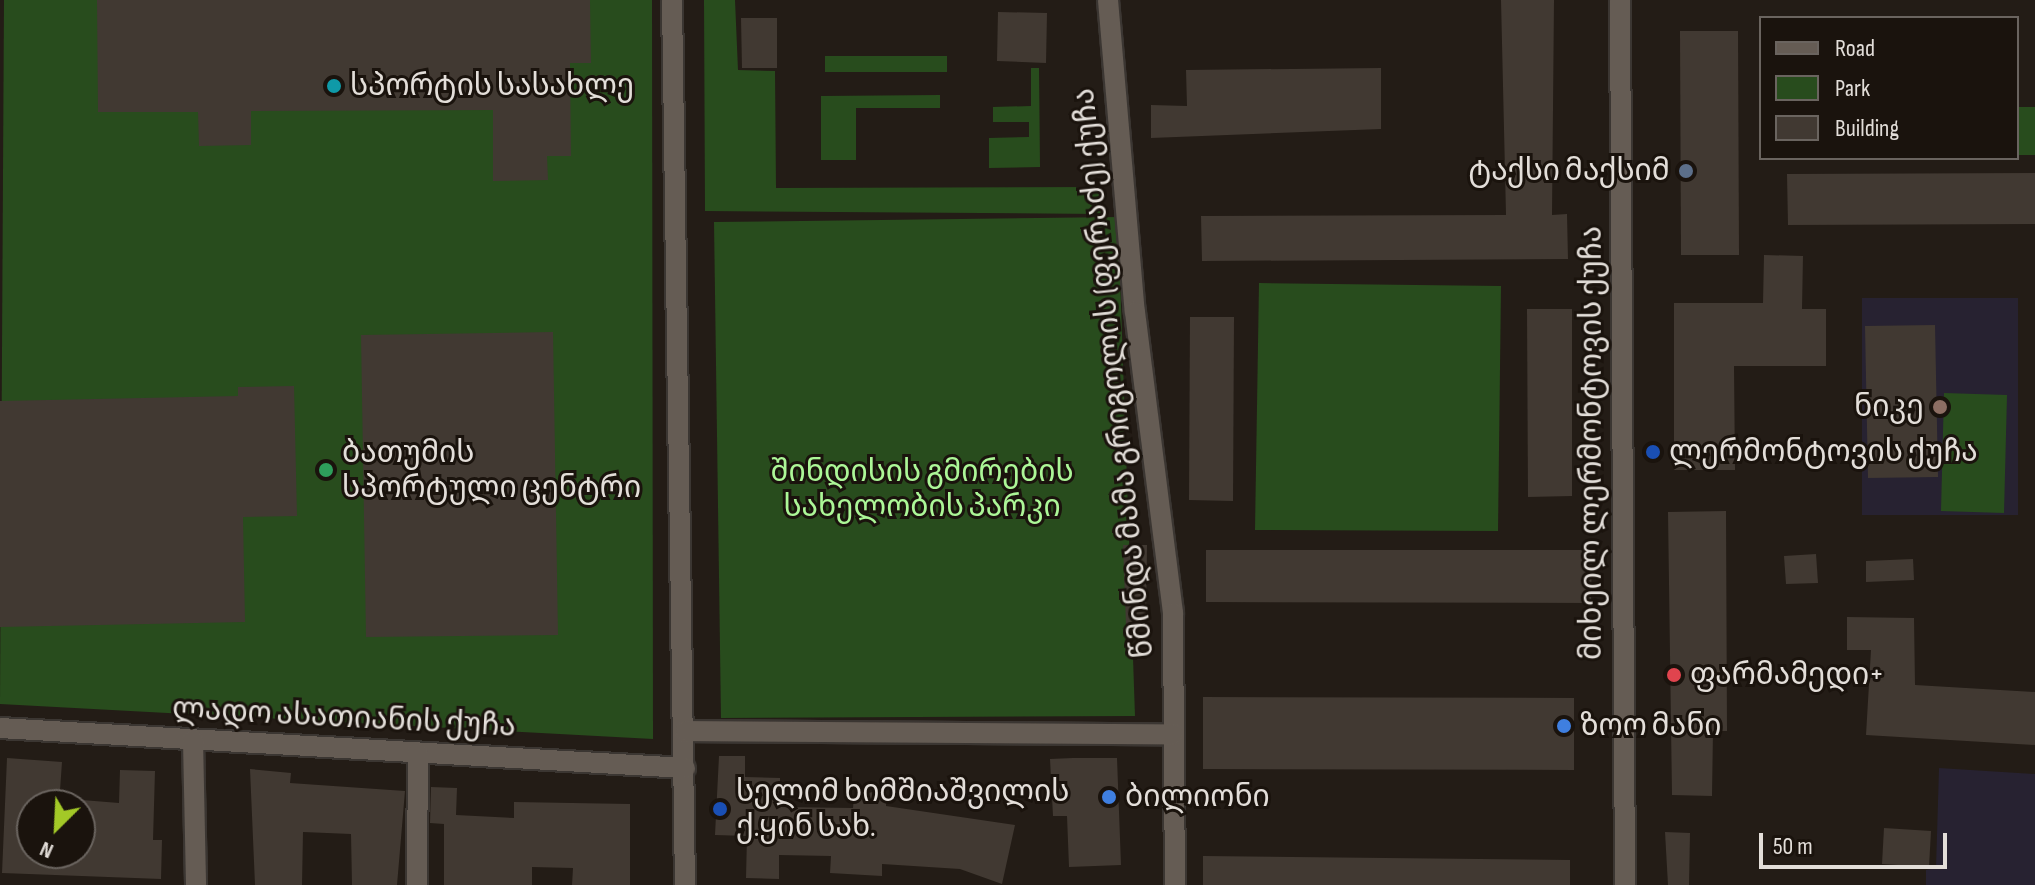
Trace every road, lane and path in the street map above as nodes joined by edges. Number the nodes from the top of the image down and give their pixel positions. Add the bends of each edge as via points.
1 (672, 0) edge
2 (1108, 0) edge
3 (1620, 0) edge
4 (0, 728) edge
5 (686, 731) junction
6 (1173, 734) junction
7 (193, 740) junction
8 (418, 753) junction
9 (685, 768) junction
10 (196, 885) edge
11 (417, 885) edge
12 (685, 885) edge
13 (1175, 885) edge
14 (1625, 885) edge

1 - 5 street
2 - 6 street, წმინდა მამა გრიგოლის (ფერაძე) ქუჩა via 1135,312 1173,613
3 - 14 street, მიხეილ ლერმონტოვის ქუჩა
4 - 7 street, ლადო ასათიანის ქუჩა
5 - 6 street
5 - 9 street
6 - 13 street, წმინდა მამა გრიგოლის (ფერაძე) ქუჩა
7 - 8 street, ლადო ასათიანის ქუჩა
7 - 10 street
8 - 9 street, ლადო ასათიანის ქუჩა
8 - 11 street
9 - 12 street

